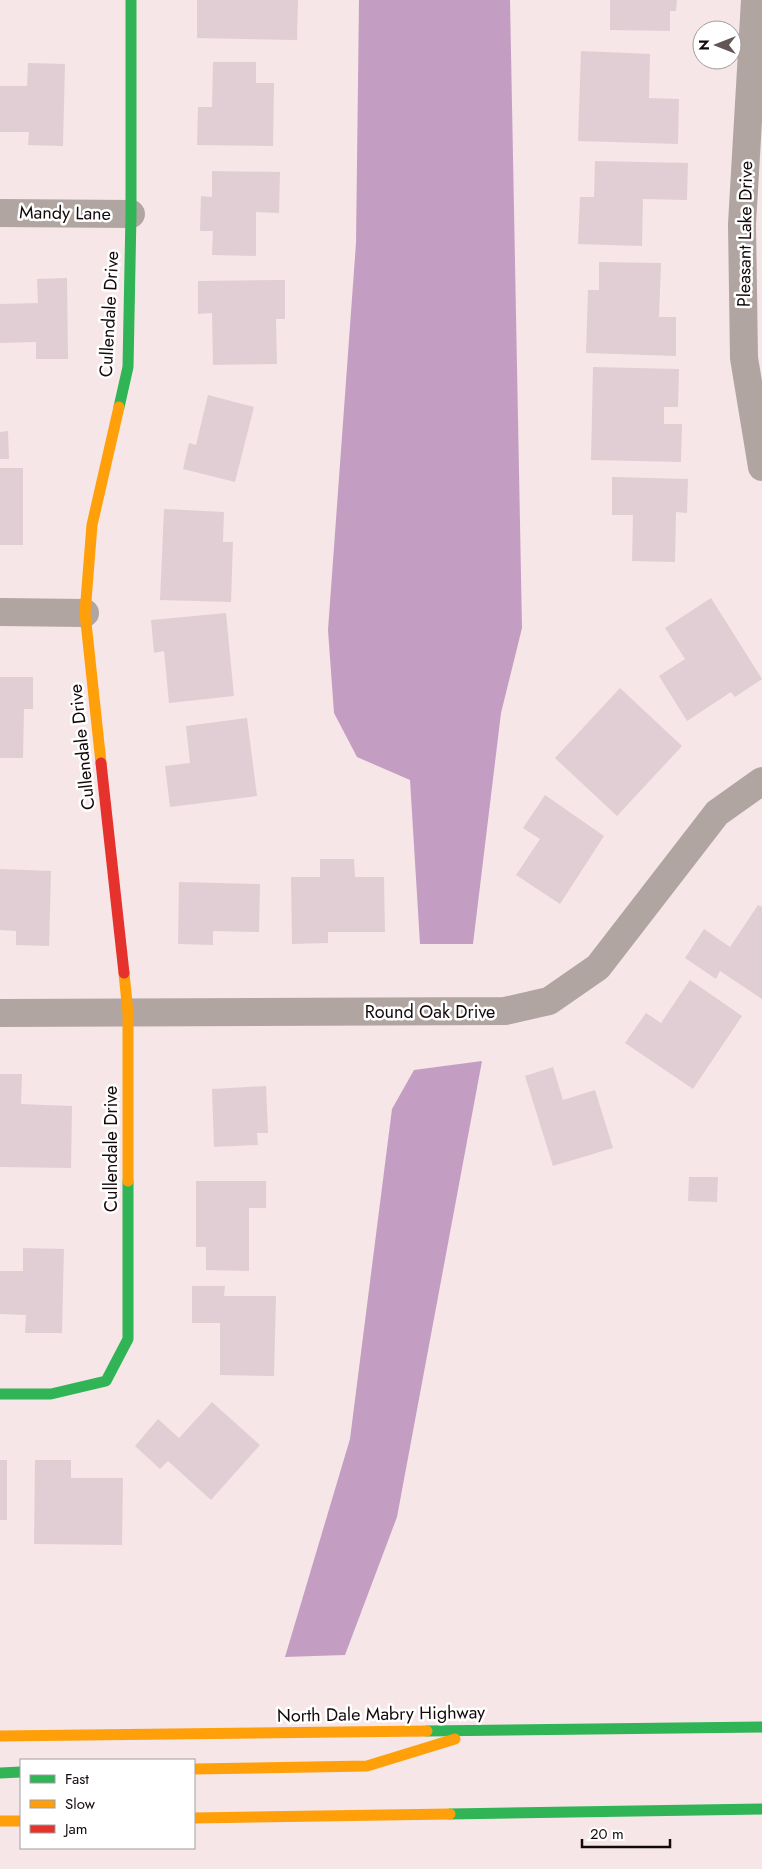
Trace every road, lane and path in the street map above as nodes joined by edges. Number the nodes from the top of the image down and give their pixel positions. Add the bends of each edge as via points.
1 (131, 0) edge
2 (755, 0) edge
3 (0, 212) edge
4 (131, 214) junction
5 (762, 467) edge
6 (0, 612) edge
7 (85, 613) junction
8 (762, 781) edge
9 (0, 1013) edge
10 (128, 1013) junction
11 (0, 1394) edge
12 (762, 1727) edge
13 (485, 1730) junction
14 (0, 1736) edge
15 (195, 1770) edge
16 (20, 1772) edge
17 (0, 1773) edge
18 (762, 1809) edge
19 (195, 1818) edge
20 (0, 1821) edge
21 (20, 1821) edge

1 - 4 main road, Cullendale Drive
2 - 5 street, Pleasant Lake Drive via 742,233 744,358
3 - 4 street, Mandy Lane
4 - 7 main road, Cullendale Drive via 128,367 92,525
6 - 7 street
7 - 10 main road, Cullendale Drive
8 - 10 street, Round Oak Drive via 717,813 598,967 549,1001 505,1011
9 - 10 street, Round Oak Drive
10 - 11 main road, Cullendale Drive via 128,1339 106,1381 51,1394
12 - 13 main road, North Dale Mabry Highway
13 - 14 main road, North Dale Mabry Highway
13 - 15 main road via 367,1766
16 - 17 main road
18 - 19 main road
20 - 21 main road

